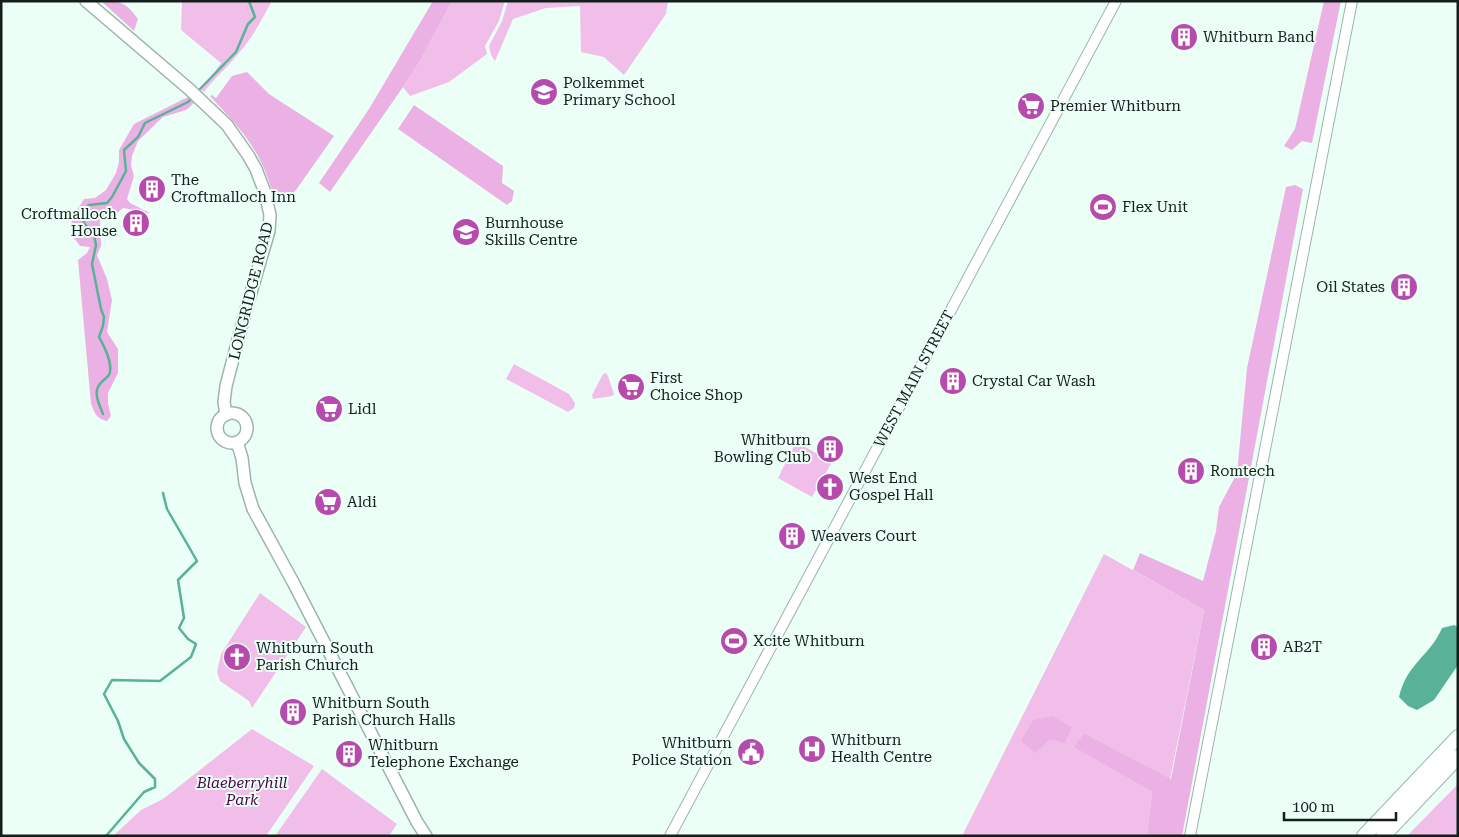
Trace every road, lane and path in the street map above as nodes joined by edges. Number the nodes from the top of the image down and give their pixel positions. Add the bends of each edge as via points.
1 (86, 1) edge
2 (1116, 1) edge
3 (1352, 1) edge
4 (226, 415) junction
5 (237, 442) junction
6 (1458, 736) edge
7 (1458, 757) edge
8 (1458, 764) edge
9 (426, 836) edge
10 (670, 836) edge
11 (1190, 836) edge
12 (1364, 836) edge
13 (1385, 836) edge

1 - 4 main road, LONGRIDGE ROAD via 227,125 256,169 265,193 270,215 269,231 226,386
2 - 10 main road, WEST MAIN STREET
3 - 11 main road
4 - 5 main road via 219,421 218,434 224,441
4 - 5 main road via 235,414 246,423 246,432
5 - 9 main road via 253,510
6 - 12 highway
7 - 13 highway
8 - 13 highway

